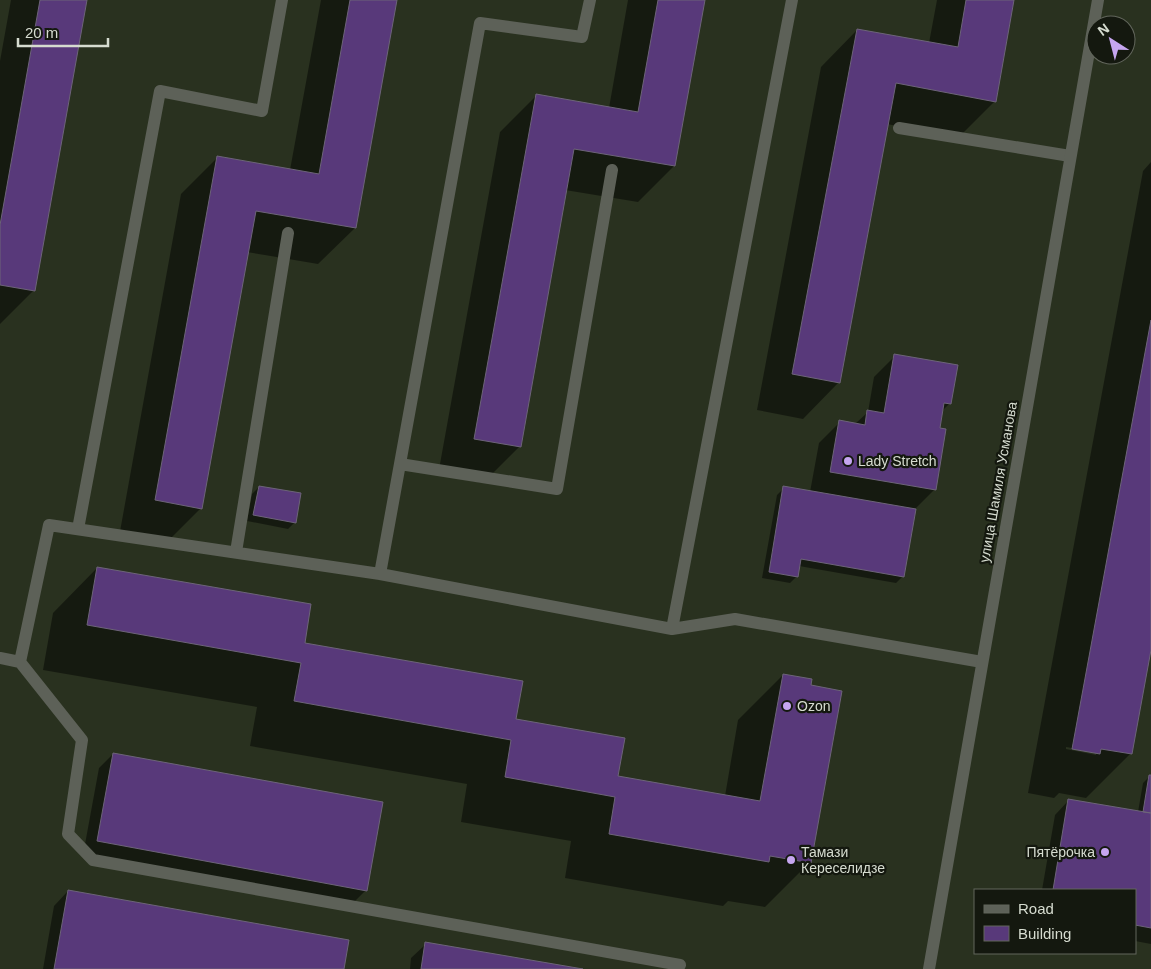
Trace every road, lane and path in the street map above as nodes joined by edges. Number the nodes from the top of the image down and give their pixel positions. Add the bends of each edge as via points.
1 (282, 0) edge
2 (590, 0) edge
3 (792, 0) edge
4 (1098, 0) edge
5 (899, 128) dead end
6 (1070, 156) junction
7 (612, 170) dead end
8 (288, 233) dead end
9 (400, 464) junction
10 (78, 530) junction
11 (236, 552) junction
12 (380, 574) junction
13 (672, 630) junction
14 (0, 658) edge
15 (20, 662) junction
16 (982, 662) junction
17 (680, 965) dead end
18 (666, 966) edge
19 (929, 969) edge

1 - 10 street via 262,111 160,91
2 - 9 street via 582,37 480,23
3 - 13 street
4 - 6 street, улица Шамиля Усманова
5 - 6 street
6 - 16 street, улица Шамиля Усманова
7 - 9 street via 556,489
8 - 11 street
9 - 12 street
10 - 11 street
10 - 15 street via 49,525
11 - 12 street
12 - 13 street
13 - 16 street via 735,619
14 - 15 street
15 - 18 street via 82,740 68,834 93,860
16 - 19 street, улица Шамиля Усманова
17 - 18 street

